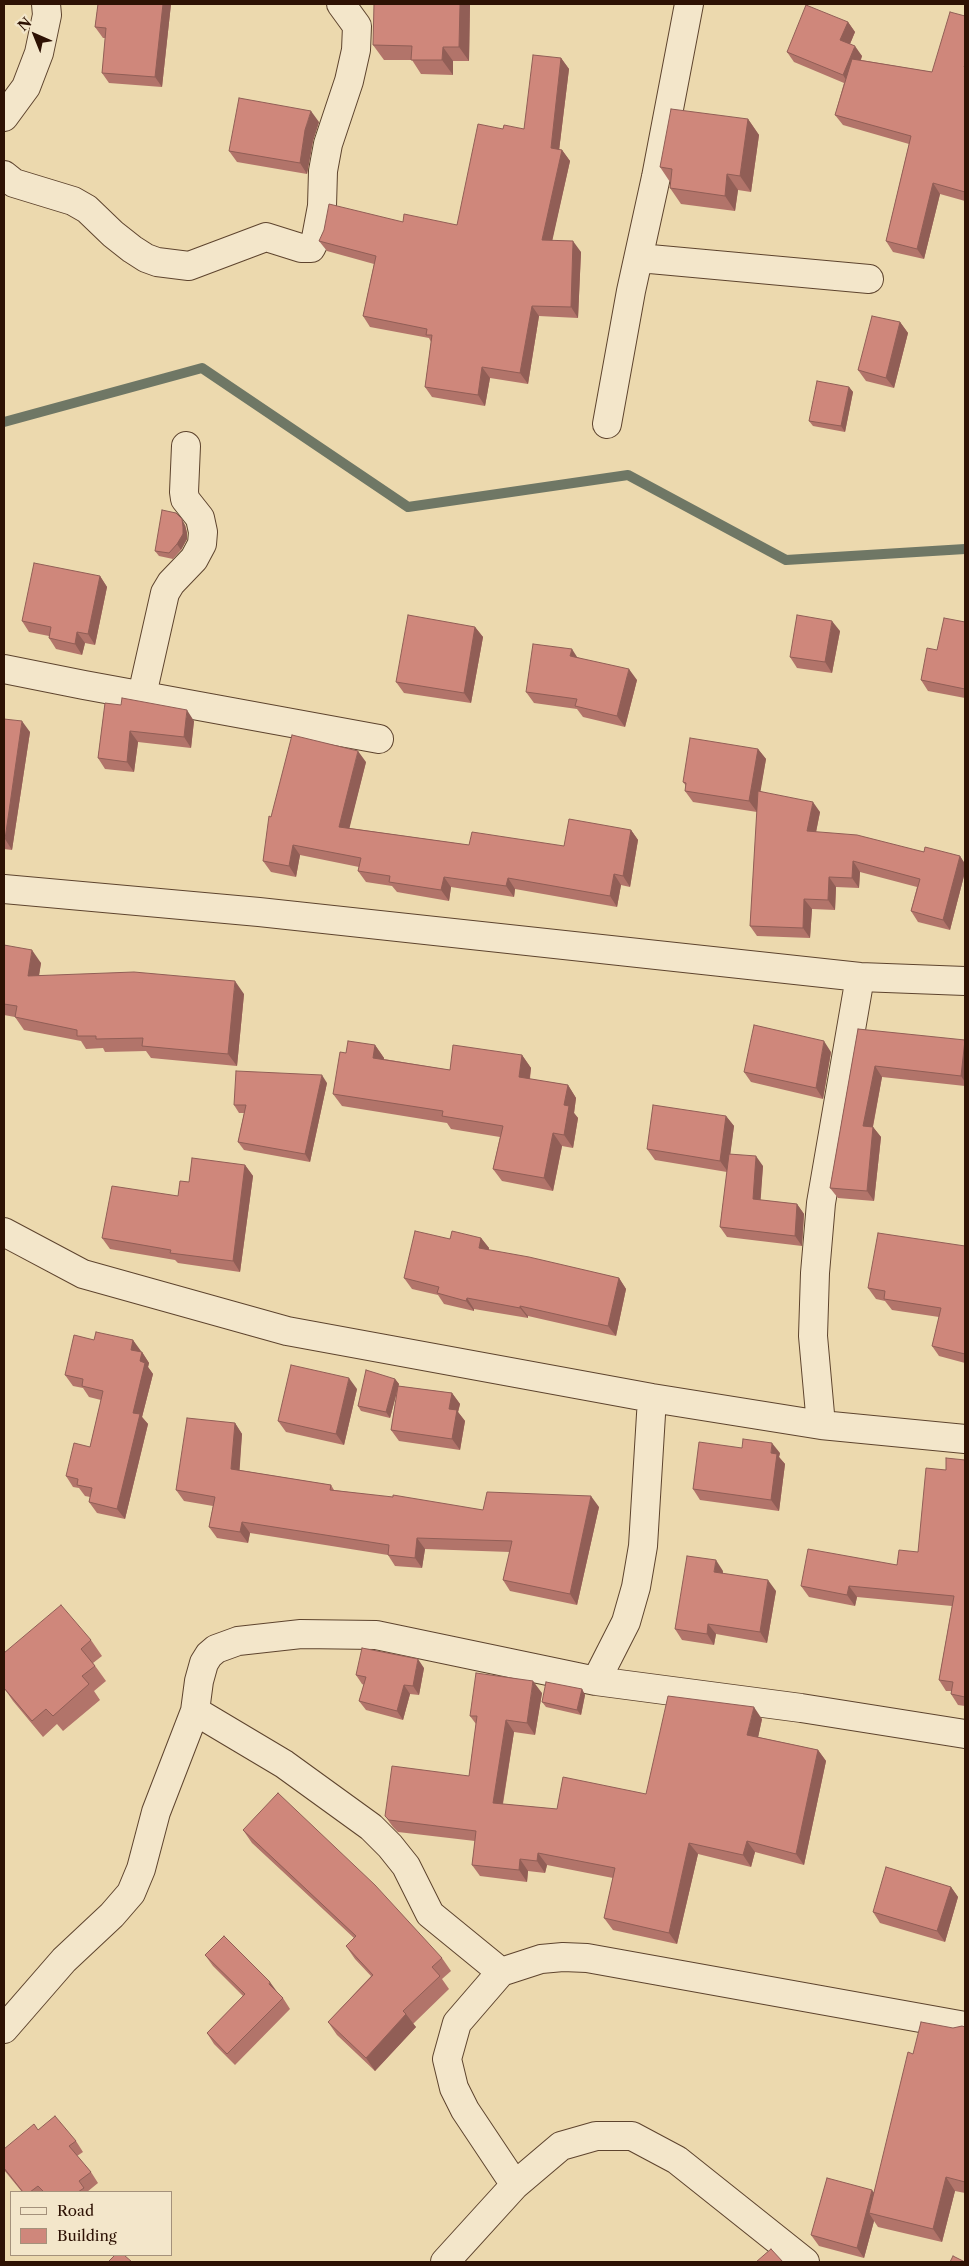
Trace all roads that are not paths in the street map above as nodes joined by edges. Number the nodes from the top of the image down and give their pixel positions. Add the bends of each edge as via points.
1 (46, 4) edge
2 (341, 4) edge
3 (690, 4) edge
4 (4, 117) edge
5 (4, 175) edge
6 (639, 258) junction
7 (869, 279) dead end
8 (607, 424) dead end
9 (186, 446) dead end
10 (4, 669) edge
11 (142, 695) junction
12 (379, 739) dead end
13 (4, 889) edge
14 (860, 977) junction
15 (965, 981) edge
16 (4, 1232) edge
17 (652, 1398) junction
18 (821, 1425) junction
19 (965, 1439) edge
20 (596, 1681) junction
21 (195, 1711) junction
22 (965, 1734) edge
23 (501, 1972) junction
24 (965, 2026) edge
25 (4, 2029) edge
26 (515, 2185) junction
27 (445, 2262) edge
28 (805, 2262) edge

1 - 4 street via 47,15 39,53 26,87
2 - 5 street via 358,26 356,50 328,144 322,206 311,248 266,237 189,266 157,262 132,248 73,201 14,183
3 - 6 street
6 - 7 street
6 - 8 street
9 - 11 street via 185,499 200,518 204,532 202,544 194,559 165,592
10 - 11 street
11 - 12 street
13 - 14 street via 259,912
14 - 15 street
14 - 18 street via 821,1203 813,1336
16 - 17 street via 83,1274 287,1331
17 - 18 street
17 - 20 street via 643,1546 636,1587 626,1622
18 - 19 street
20 - 21 street via 376,1635 301,1634 238,1641 216,1649 204,1664
20 - 22 street
21 - 23 street via 284,1764 371,1827 406,1866 430,1914
21 - 25 street via 156,1812 131,1893 51,1975
23 - 24 street via 541,1959 587,1958
23 - 26 street via 457,2023 448,2059 454,2088 465,2110
26 - 27 street
26 - 28 street via 561,2146 596,2136 632,2136 677,2160

